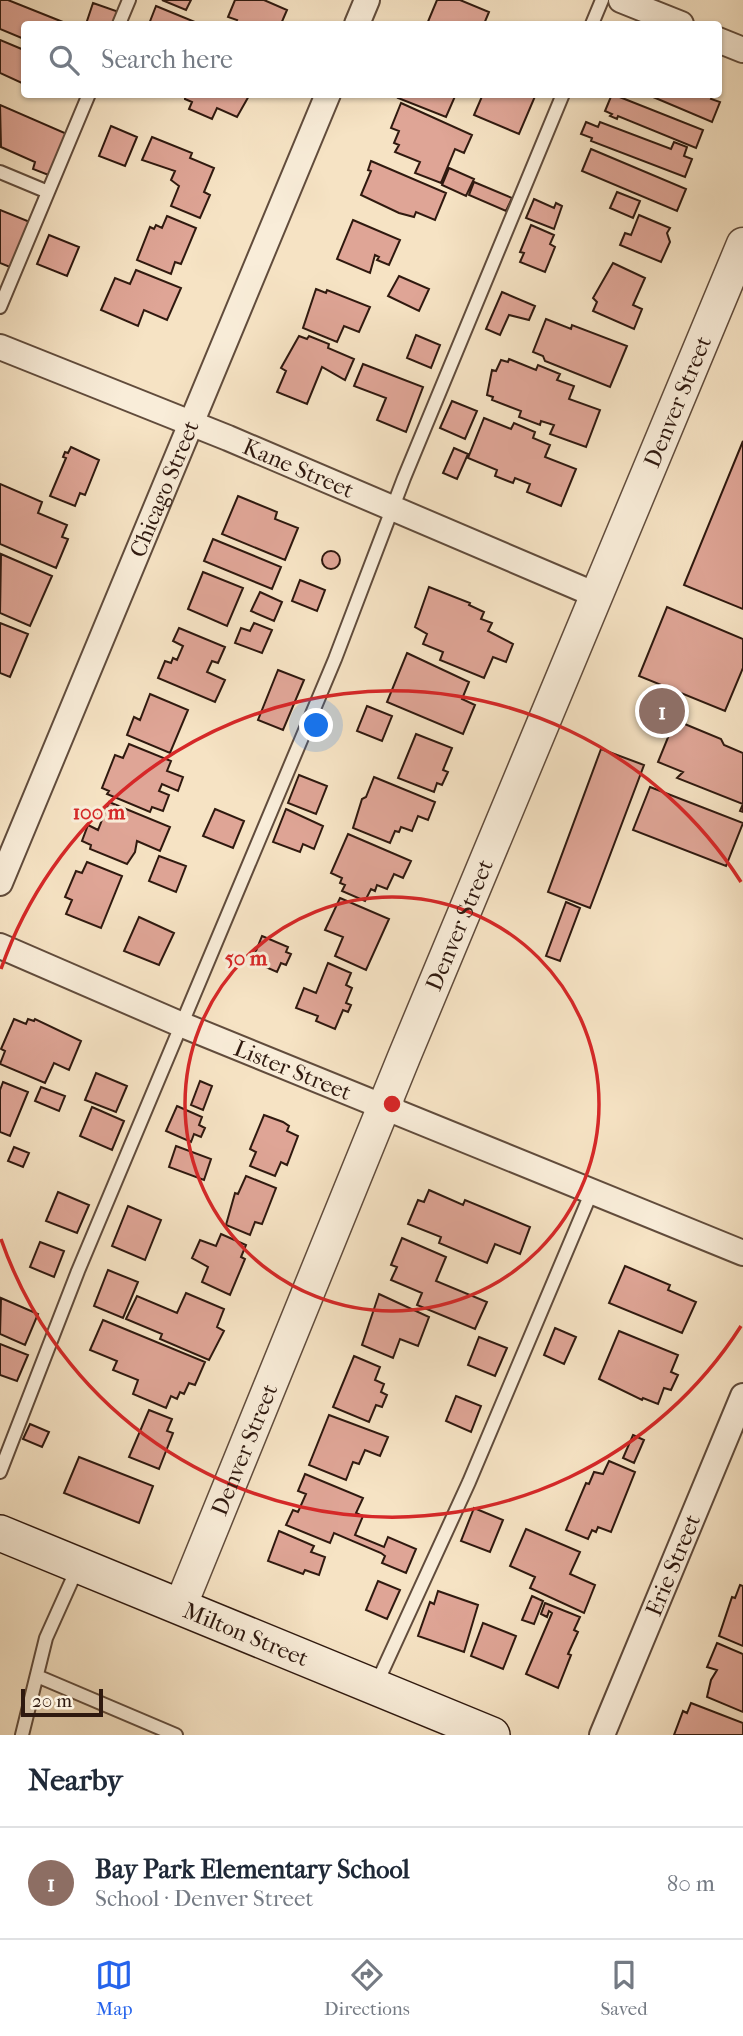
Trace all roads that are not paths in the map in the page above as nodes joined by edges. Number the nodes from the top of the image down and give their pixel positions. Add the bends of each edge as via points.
1 (129, 0) edge
2 (367, 0) edge
3 (602, 0) edge
4 (621, 0) edge
5 (120, 21) edge
6 (358, 21) edge
7 (593, 21) edge
8 (674, 21) edge
9 (722, 41) edge
10 (743, 50) edge
11 (87, 98) edge
12 (326, 98) edge
13 (562, 98) edge
14 (0, 172) edge
15 (48, 192) junction
16 (743, 244) edge
17 (0, 307) edge
18 (0, 347) edge
19 (192, 424) junction
20 (393, 507) junction
21 (596, 595) junction
22 (0, 883) edge
23 (0, 946) edge
24 (180, 1024) junction
25 (384, 1107) junction
26 (592, 1191) junction
27 (743, 1254) edge
28 (743, 1396) edge
29 (0, 1472) edge
30 (0, 1533) edge
31 (79, 1565) junction
32 (180, 1607) junction
33 (37, 1676) junction
34 (374, 1689) junction
35 (22, 1735) edge
36 (176, 1735) edge
37 (492, 1735) edge
38 (602, 1735) edge

1 - 5 lane
2 - 6 street
3 - 7 lane
4 - 8 street
9 - 10 street
11 - 15 lane
12 - 19 street, Chicago Street
13 - 20 lane
14 - 15 lane
15 - 17 lane
16 - 21 street, Denver Street
18 - 19 street, Kane Street
19 - 20 street, Kane Street
19 - 22 street, Chicago Street
20 - 21 street, Kane Street
20 - 24 lane via 335,659
21 - 25 street, Denver Street
23 - 24 street, Lister Street
24 - 25 street, Lister Street
24 - 29 lane
25 - 26 street, Lister Street
25 - 32 street, Denver Street
26 - 27 street, Lister Street
26 - 34 lane via 469,1482
28 - 38 street, Erie Street
30 - 31 main road, Milton Street
31 - 32 main road, Milton Street
31 - 33 lane via 46,1639
32 - 34 main road, Milton Street
33 - 35 lane
33 - 36 lane
34 - 37 main road, Milton Street

